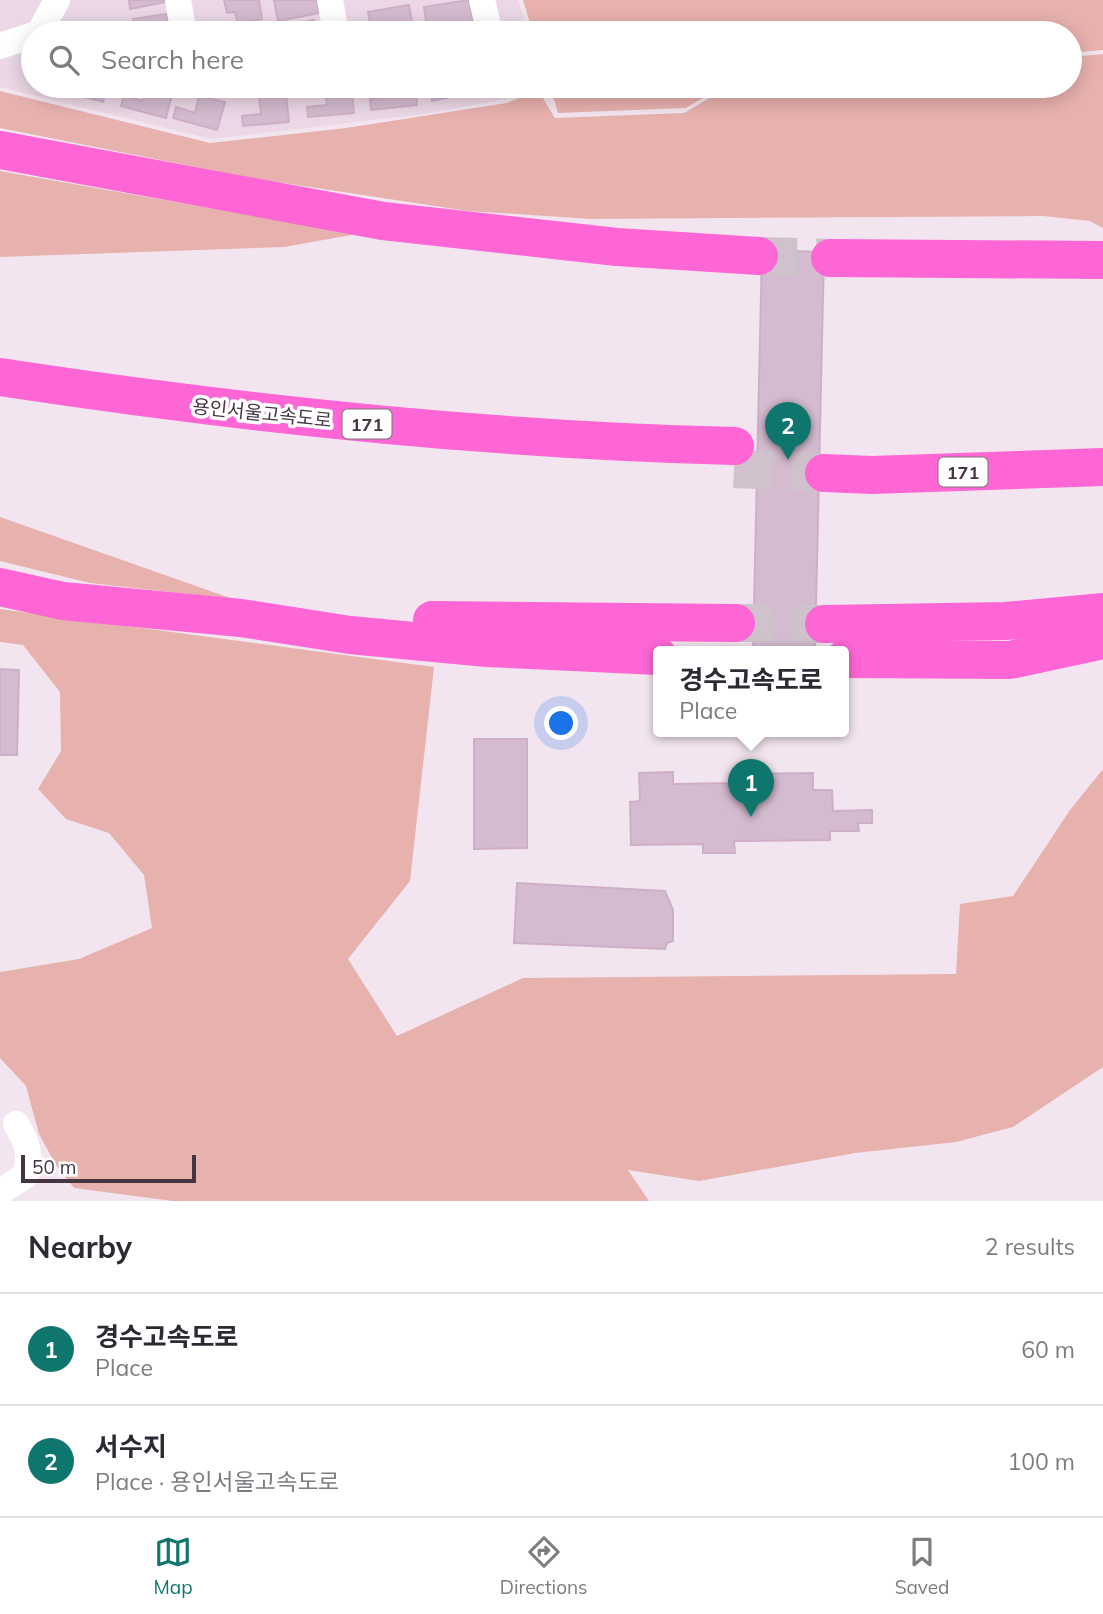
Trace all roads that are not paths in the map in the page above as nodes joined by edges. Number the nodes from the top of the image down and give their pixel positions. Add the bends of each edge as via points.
1 (57, 0) edge
2 (178, 0) edge
3 (330, 0) edge
4 (482, 0) edge
5 (47, 21) edge
6 (182, 21) edge
7 (334, 21) edge
8 (487, 21) edge
9 (21, 39) edge
10 (0, 46) edge
11 (0, 150) edge
12 (759, 256) tunnel mouth
13 (830, 258) tunnel mouth
14 (1103, 260) edge
15 (0, 377) edge
16 (0, 400) edge
17 (1103, 445) edge
18 (1103, 467) edge
19 (0, 587) edge
20 (1103, 612) edge
21 (241, 618) junction
22 (736, 623) tunnel mouth
23 (824, 625) tunnel mouth
24 (1103, 640) edge
25 (653, 656) edge
26 (849, 659) tunnel mouth
27 (16, 1124) dead end
28 (0, 1192) edge

1 - 5 street
2 - 6 street
3 - 7 street
4 - 8 street
9 - 10 street
11 - 12 highway via 383,221 617,247
13 - 14 highway
15 - 16 highway, 용인서울고속도로 / 171 via 330,421 624,442 735,458 307,444
17 - 18 highway, 171 via 909,452 824,461 872,475
19 - 21 highway via 63,601
20 - 23 highway via 1005,621
21 - 22 highway
21 - 25 highway via 350,635
24 - 26 highway via 1010,660
27 - 28 street via 30,1158 25,1176

